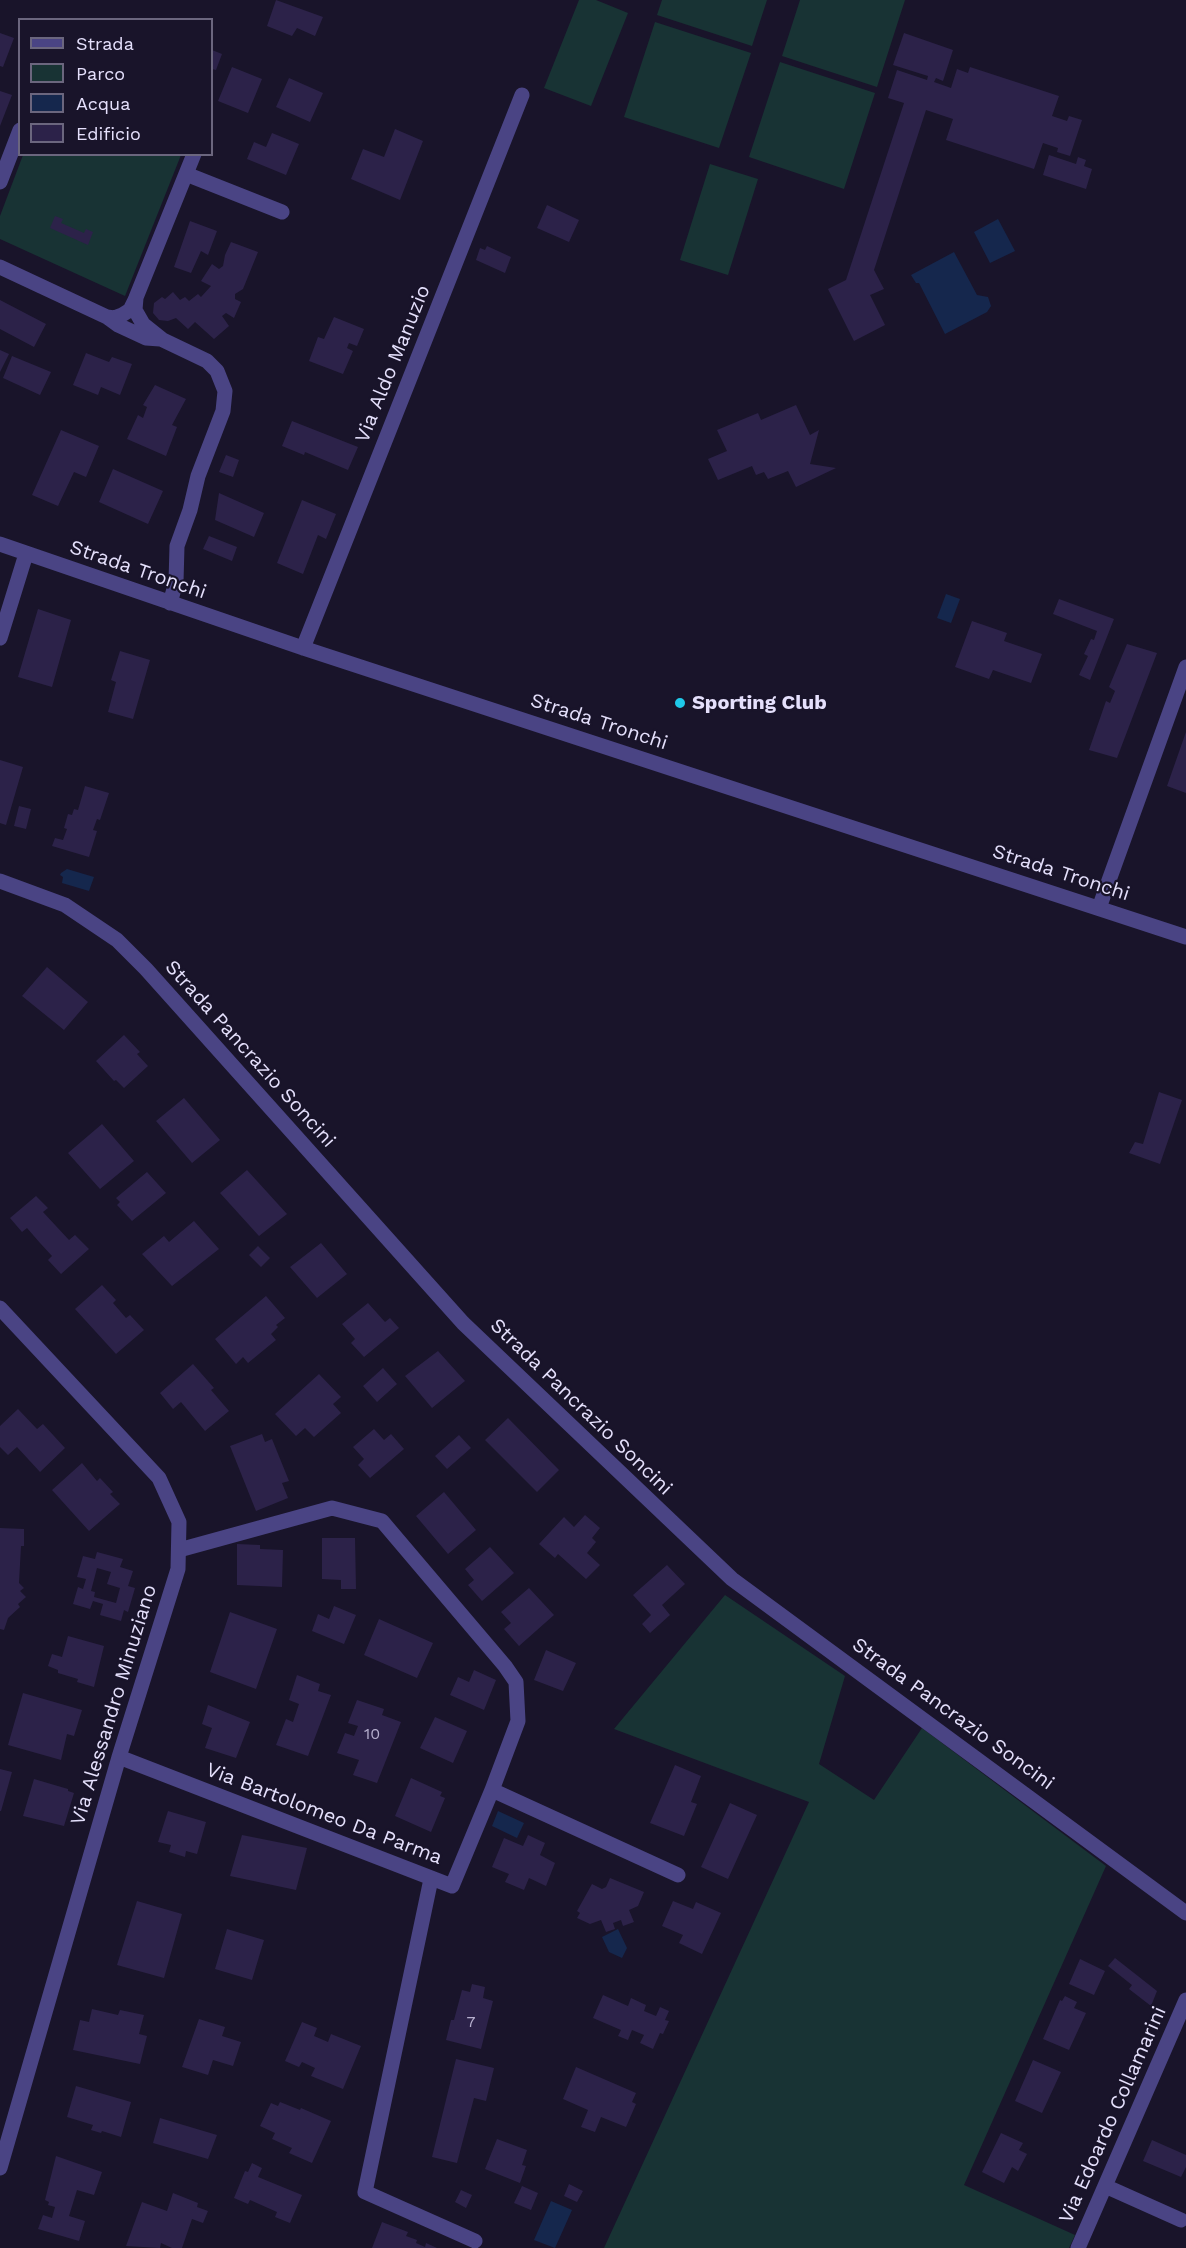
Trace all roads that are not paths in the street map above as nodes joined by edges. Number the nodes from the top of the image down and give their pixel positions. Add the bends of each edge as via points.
1 (522, 95) dead end
2 (18, 135) edge
3 (193, 156) edge
4 (186, 174) junction
5 (0, 183) edge
6 (282, 212) dead end
7 (0, 267) edge
8 (136, 298) junction
9 (107, 317) junction
10 (163, 340) junction
11 (0, 544) edge
12 (26, 554) junction
13 (170, 603) junction
14 (0, 638) edge
15 (303, 648) junction
16 (1186, 667) edge
17 (0, 881) edge
18 (1099, 908) junction
19 (1186, 937) edge
20 (0, 1308) edge
21 (178, 1550) junction
22 (119, 1757) junction
23 (492, 1790) junction
24 (678, 1875) dead end
25 (431, 1879) junction
26 (1186, 1913) edge
27 (1186, 2000) edge
28 (0, 2168) edge
29 (1105, 2186) junction
30 (1181, 2220) dead end
31 (475, 2241) dead end
32 (1078, 2248) edge

1 - 15 street, Via Aldo Manuzio
2 - 5 street
3 - 4 street
4 - 6 street
4 - 8 street
7 - 9 street
8 - 9 street via 130,310
8 - 10 street via 135,310 141,322
9 - 10 street via 148,339
10 - 13 street via 213,366 224,384 225,398 178,541 176,582
11 - 12 street, Strada Tronchi
12 - 13 street, Strada Tronchi
12 - 14 street
13 - 15 street, Strada Tronchi
15 - 18 street, Strada Tronchi
16 - 18 street
17 - 26 street, Strada Pancrazio Soncini via 65,905 125,947 463,1323 732,1579
18 - 19 street, Strada Tronchi
20 - 21 street, Via Alessandro Minuziano via 159,1478 179,1522
21 - 22 street, Via Alessandro Minuziano via 178,1569
21 - 23 street, Via Bartolomeo Da Parma via 332,1508 382,1521 516,1682 518,1721
22 - 25 street, Via Bartolomeo Da Parma
22 - 28 street, Via Alessandro Minuziano
23 - 24 street
23 - 25 street, Via Bartolomeo Da Parma via 452,1886
25 - 31 street via 365,2192
27 - 29 street, Via Edoardo Collamarini
29 - 30 street
29 - 32 street, Via Edoardo Collamarini

